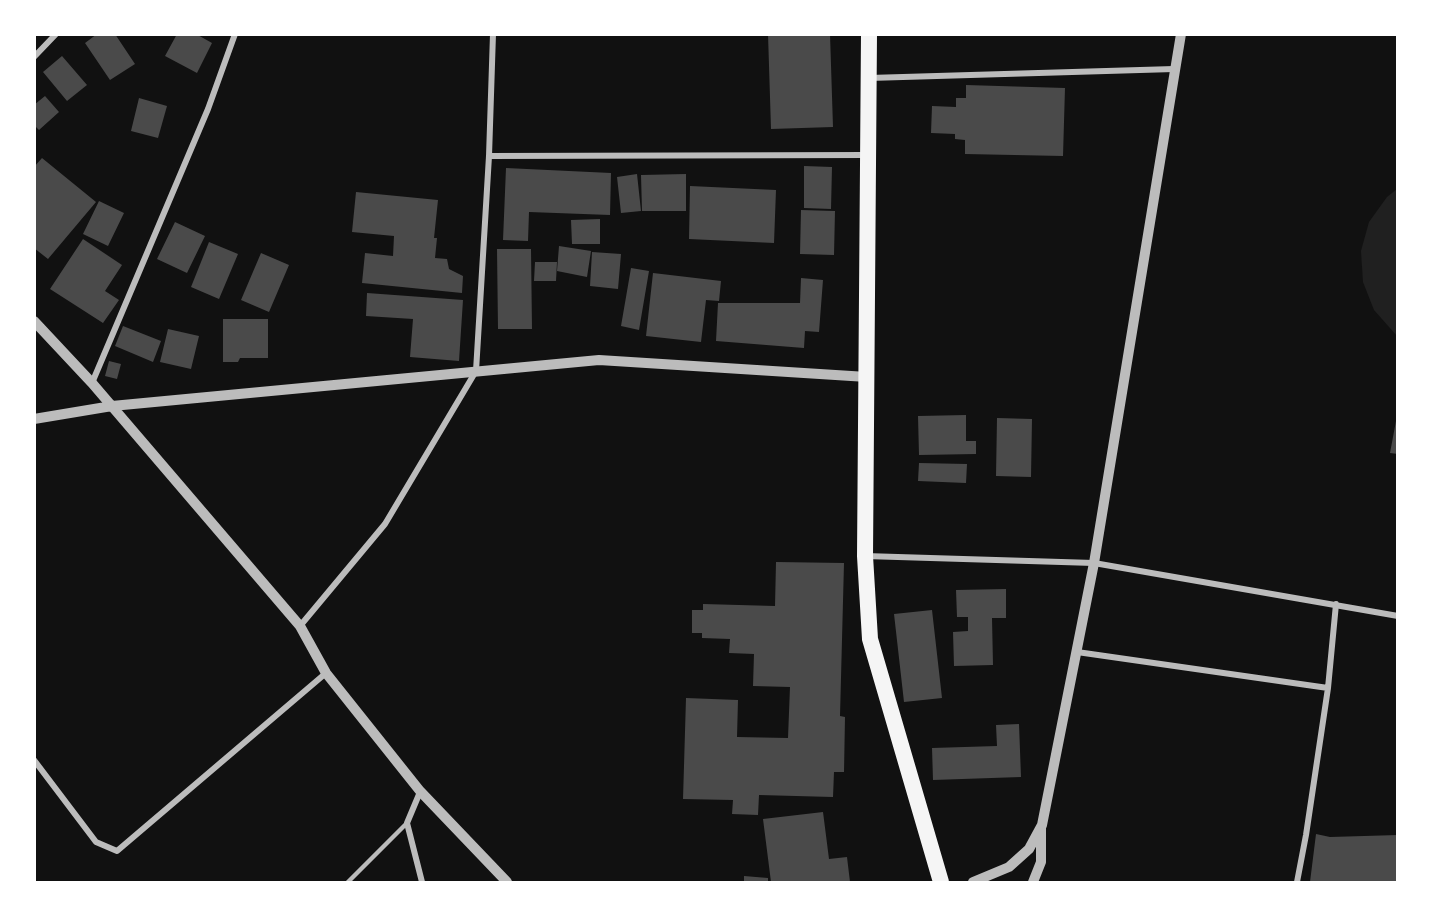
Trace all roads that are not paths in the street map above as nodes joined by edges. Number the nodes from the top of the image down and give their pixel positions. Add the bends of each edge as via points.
1 (56, 34) edge
2 (235, 34) edge
3 (493, 34) edge
4 (869, 34) edge
5 (1181, 34) edge
6 (34, 57) edge
7 (1174, 69) junction
8 (868, 78) junction
9 (867, 155) junction
10 (489, 156) junction
11 (34, 321) edge
12 (476, 371) junction
13 (867, 377) junction
14 (92, 383) junction
15 (112, 406) junction
16 (34, 419) edge
17 (865, 556) junction
18 (1094, 563) junction
19 (1336, 604) junction
20 (1398, 616) edge
21 (300, 626) junction
22 (1077, 652) junction
23 (326, 673) junction
24 (1328, 688) junction
25 (34, 760) edge
26 (420, 791) junction
27 (407, 823) junction
28 (1042, 825) junction
29 (348, 882) edge
30 (422, 882) edge
31 (507, 882) edge
32 (940, 882) edge
33 (973, 882) edge
34 (1033, 882) edge
35 (1297, 882) edge

1 - 6 street
2 - 14 street via 208,109
3 - 10 street
4 - 8 highway
5 - 7 street
7 - 8 street
7 - 18 street
8 - 9 highway
9 - 10 street
9 - 13 highway
10 - 12 street
11 - 14 street
12 - 13 street via 599,360
12 - 15 street
12 - 21 street via 385,524
13 - 17 highway
14 - 15 street
15 - 16 street
15 - 21 street
17 - 18 street
17 - 32 highway via 870,639
18 - 19 street
18 - 22 street
19 - 20 street
19 - 24 street
21 - 23 street
22 - 24 street
22 - 28 street
23 - 25 street via 117,851 96,842
23 - 26 street
24 - 35 street
26 - 27 street
26 - 31 street
27 - 29 lane
27 - 30 street
28 - 33 street via 1029,849 1009,867
28 - 34 street via 1041,862

